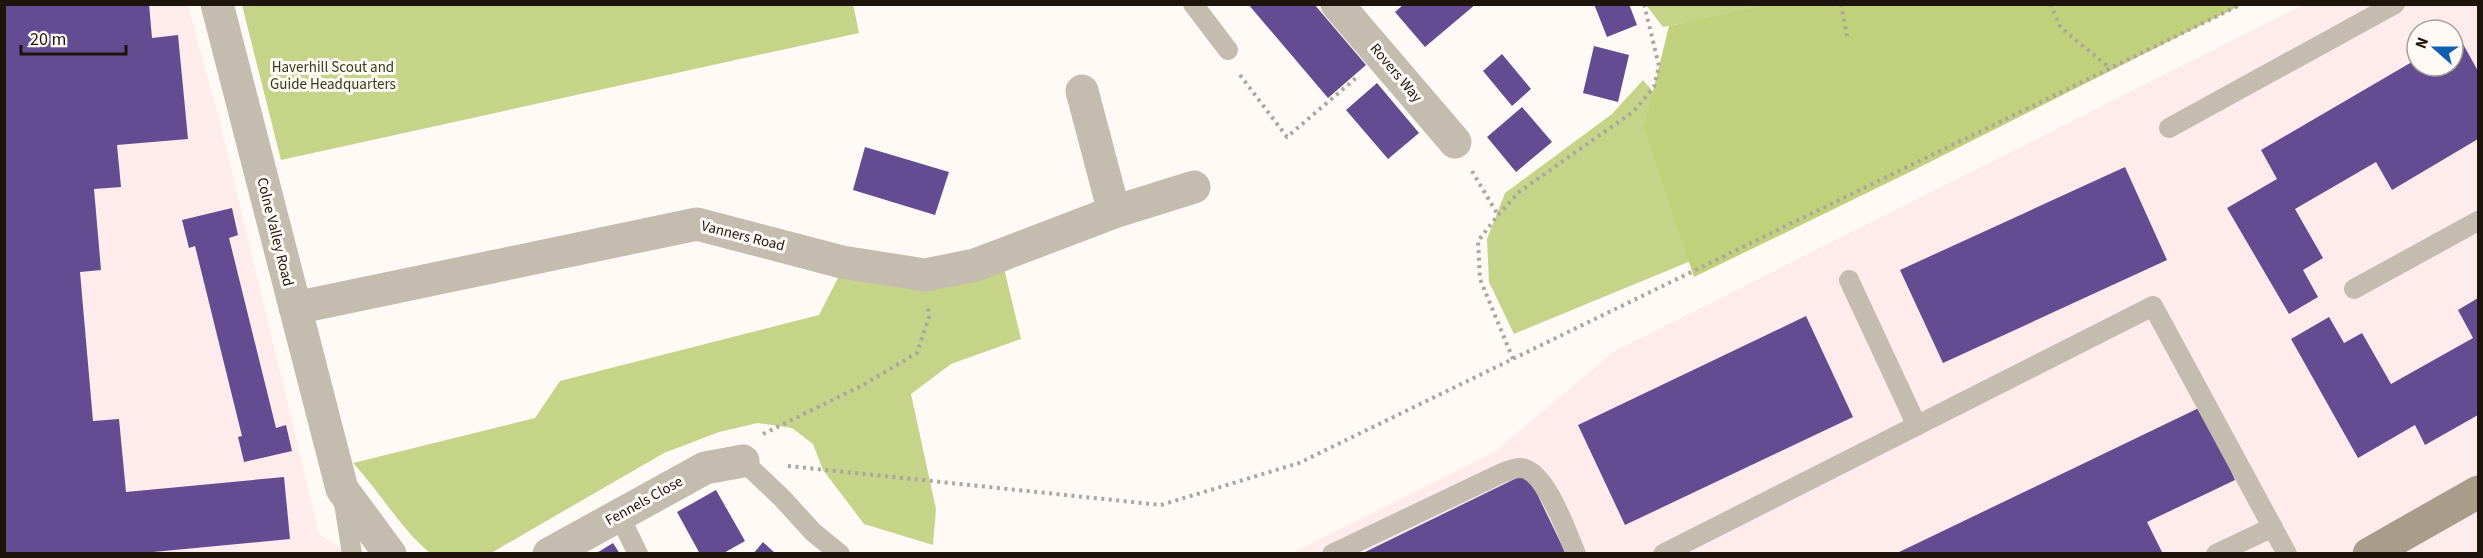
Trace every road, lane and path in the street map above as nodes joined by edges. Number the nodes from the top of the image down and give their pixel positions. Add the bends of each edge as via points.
1 (217, 4) edge
2 (1192, 4) edge
3 (1644, 4) edge
4 (1841, 4) edge
5 (2050, 4) edge
6 (2231, 4) edge
7 (2242, 4) edge
8 (2395, 4) edge
9 (1349, 8) edge
10 (2229, 11) junction
11 (1847, 36) dead end
12 (1228, 50) joint
13 (1382, 56) junction
14 (2110, 68) junction
15 (1082, 91) dead end
16 (2169, 128) dead end
17 (1455, 142) joint
18 (1194, 187) dead end
19 (1114, 212) junction
20 (1498, 214) junction
21 (2478, 221) edge
22 (925, 275) junction
23 (1849, 279) dead end
24 (2355, 289) dead end
25 (295, 308) junction
26 (1512, 359) junction
27 (1917, 426) junction
28 (748, 450) junction
29 (337, 474) junction
30 (2478, 492) edge
31 (619, 514) junction
32 (2272, 527) junction
33 (352, 554) edge
34 (390, 554) edge
35 (549, 554) edge
36 (638, 554) edge
37 (840, 554) edge
38 (1332, 554) edge
39 (1576, 554) edge
40 (1663, 554) edge
41 (2216, 554) edge
42 (2287, 554) edge
43 (2369, 554) edge

1 - 25 street, Colne Valley Road
2 - 12 lane
3 - 20 path via 1659,66 1654,87 1634,111 1519,192
4 - 11 path
5 - 14 path via 2061,28
6 - 10 path
7 - 10 path
8 - 16 lane
9 - 13 street, Rovers Way
10 - 14 path
12 - 13 path via 1226,58 1287,137
13 - 17 street, Rovers Way
14 - 26 path
15 - 19 street
17 - 20 path
18 - 19 street, Vanners Road
19 - 22 street, Vanners Road via 975,265
20 - 26 path via 1478,241 1480,279
21 - 24 lane
22 - 25 street, Vanners Road via 842,262 697,224
22 - 28 path via 929,317 916,352
23 - 27 lane
25 - 29 street, Colne Valley Road
26 - 28 path via 1299,462 1161,505
27 - 32 lane via 2153,306
27 - 40 lane
28 - 31 street, Fennels Close
28 - 37 lane via 782,498
29 - 33 lane
29 - 34 street
30 - 43 street
31 - 35 street, Fennels Close
31 - 36 lane
32 - 41 lane
32 - 42 lane
38 - 39 lane via 1502,473 1521,468 1532,471 1543,481

